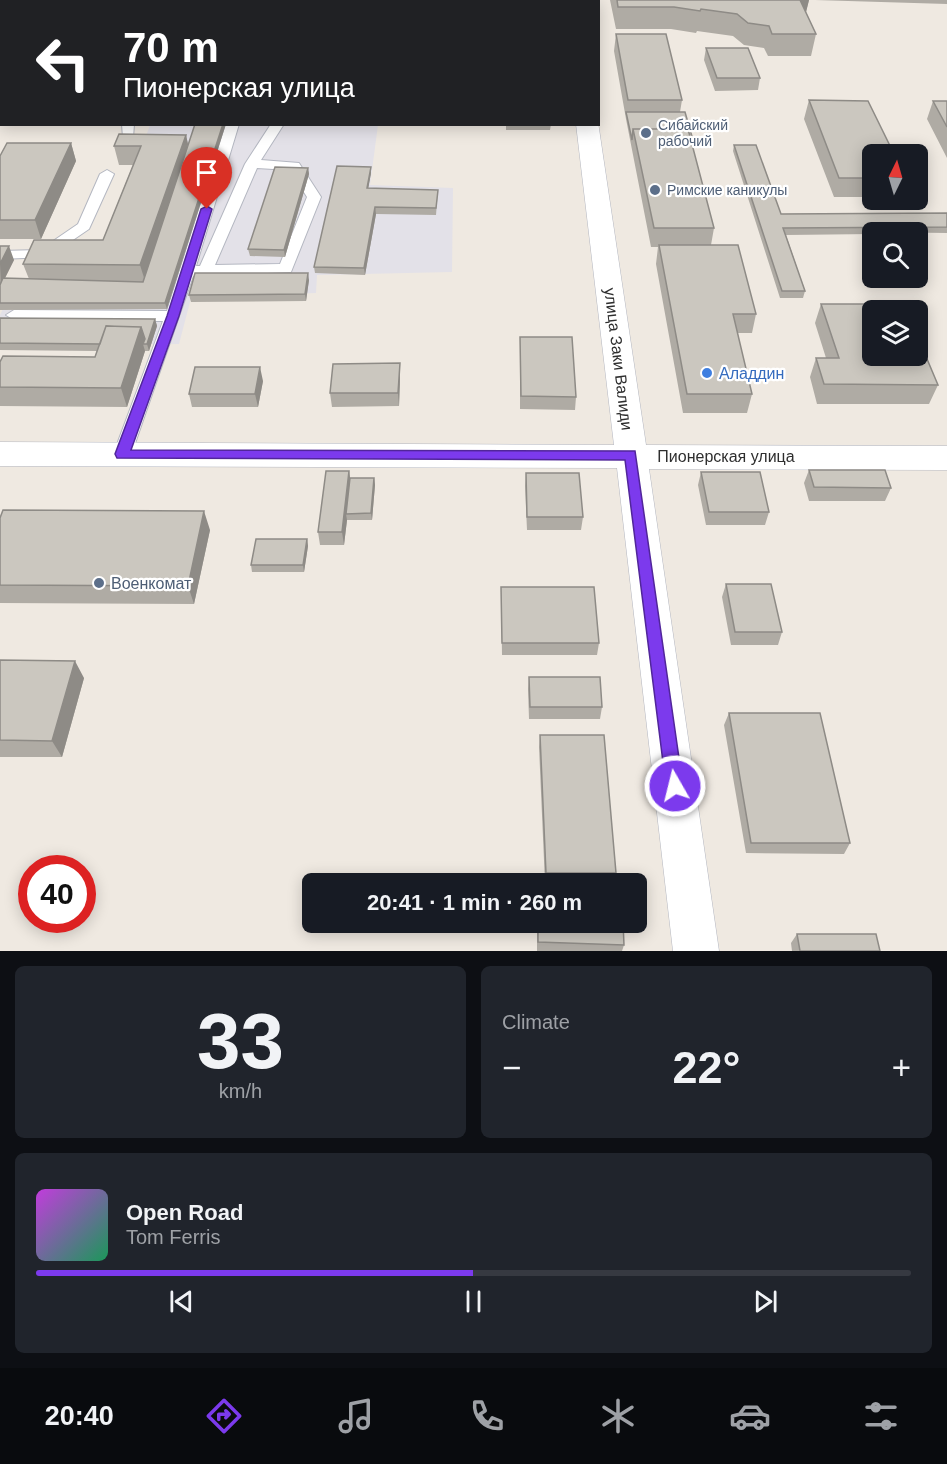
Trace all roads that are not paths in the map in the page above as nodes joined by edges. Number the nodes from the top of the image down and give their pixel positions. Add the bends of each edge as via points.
1 (232, 126) edge
2 (277, 126) edge
3 (588, 126) edge
4 (252, 164) junction
5 (107, 174) dead end
6 (0, 255) edge
7 (206, 270) junction
8 (187, 272) junction
9 (14, 315) dead end
10 (173, 316) junction
11 (0, 454) edge
12 (122, 454) junction
13 (631, 455) junction
14 (947, 458) edge
15 (696, 951) edge

1 - 8 lane
2 - 4 lane
3 - 13 street, улица Заки Валиди
4 - 7 lane
4 - 7 lane via 294,166 314,197 286,269
5 - 6 lane via 84,226 43,254
7 - 8 lane
8 - 10 lane
9 - 10 lane
10 - 12 lane
11 - 12 street, Пионерская улица
12 - 13 street, Пионерская улица
13 - 14 street, Пионерская улица
13 - 15 street, улица Заки Валиди

